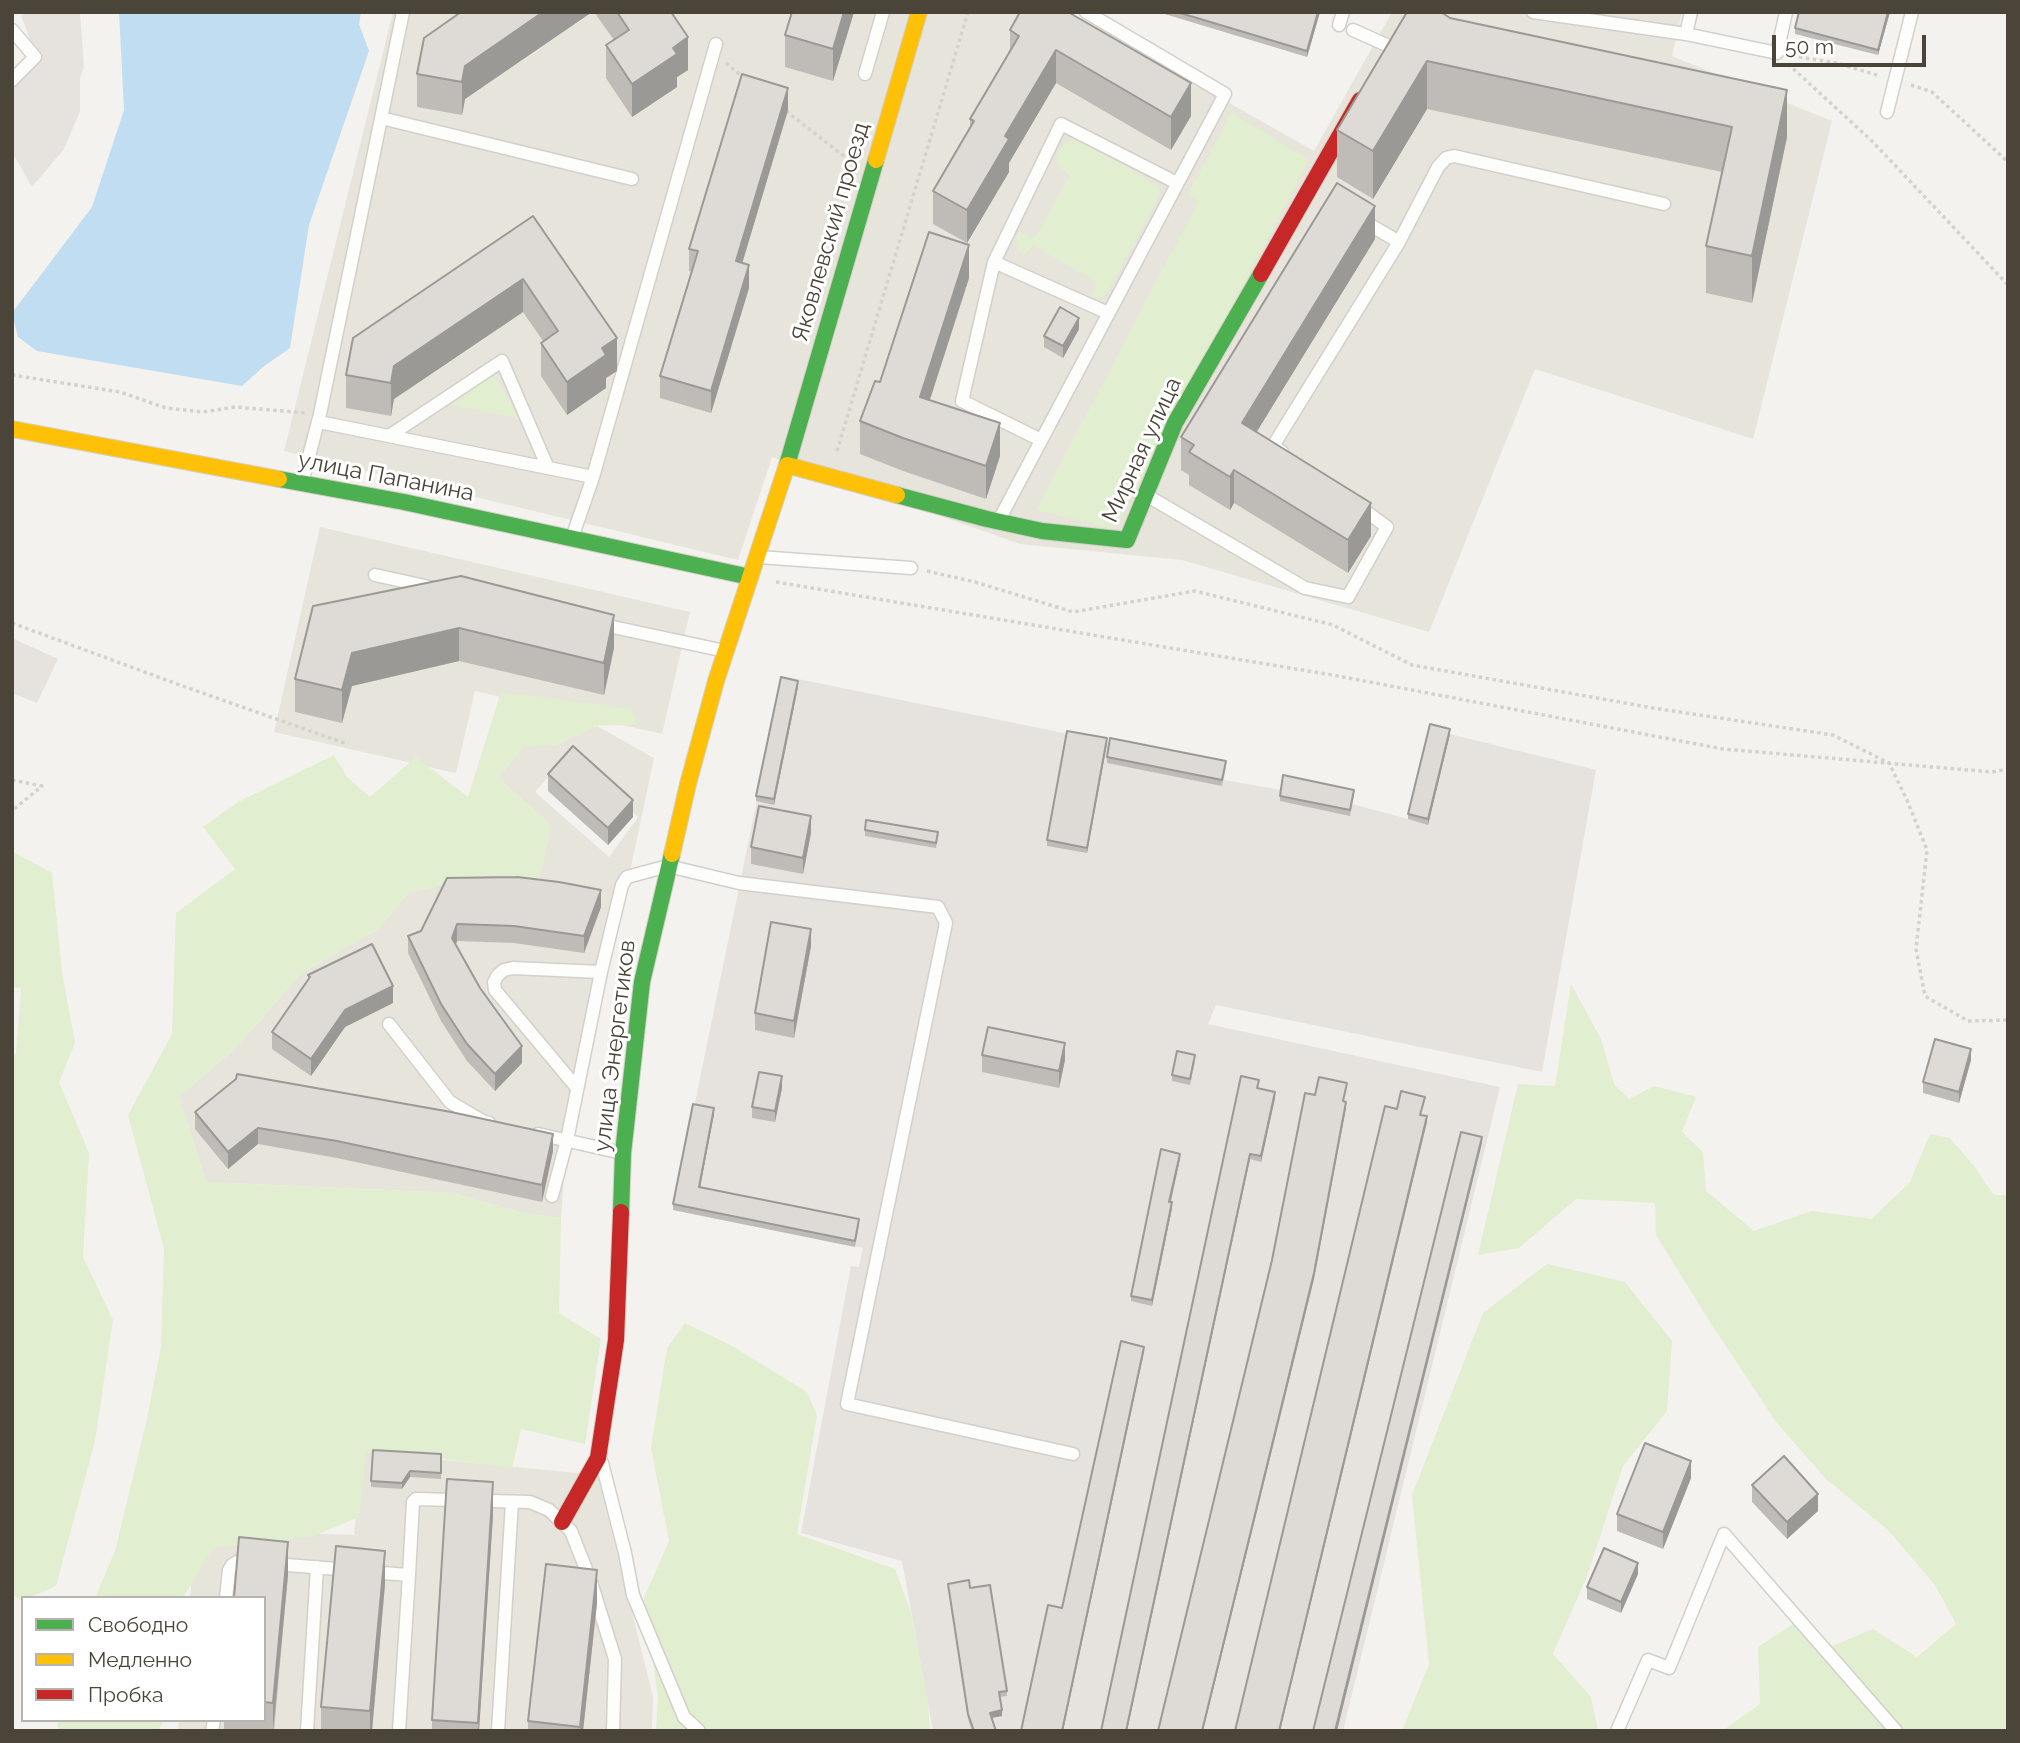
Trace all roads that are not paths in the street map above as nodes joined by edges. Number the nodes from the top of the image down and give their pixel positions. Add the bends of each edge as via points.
1 (403, 12) edge
2 (883, 12) edge
3 (919, 12) edge
4 (1086, 12) edge
5 (1533, 12) edge
6 (1690, 12) edge
7 (1786, 12) edge
8 (1912, 12) edge
9 (12, 30) edge
10 (1353, 30) dead end
11 (1686, 34) junction
12 (1391, 47) edge
13 (715, 48) road end
14 (866, 74) dead end
15 (12, 79) edge
16 (1370, 82) edge
17 (1887, 111) dead end
18 (381, 118) junction
19 (632, 179) dead end
20 (1177, 183) junction
21 (1664, 204) dead end
22 (1354, 216) edge
23 (1399, 242) junction
24 (994, 262) junction
25 (1108, 313) junction
26 (319, 418) junction
27 (12, 429) edge
28 (389, 436) junction
29 (1041, 440) junction
30 (1296, 462) edge
31 (787, 465) junction
32 (548, 468) junction
33 (593, 477) junction
34 (302, 483) junction
35 (1146, 495) junction
36 (1353, 503) edge
37 (998, 522) junction
38 (572, 539) junction
39 (755, 557) junction
40 (911, 568) road end
41 (375, 575) dead end
42 (750, 578) junction
43 (442, 589) edge
44 (590, 622) edge
45 (725, 651) junction
46 (668, 866) junction
47 (601, 972) junction
48 (389, 1024) dead end
49 (577, 1088) junction
50 (507, 1127) edge
51 (531, 1132) edge
52 (567, 1140) junction
53 (623, 1153) junction
54 (552, 1196) dead end
55 (599, 1453) junction
56 (1073, 1454) dead end
57 (512, 1502) junction
58 (562, 1522) junction
59 (317, 1567) junction
60 (408, 1575) junction
61 (226, 1596) edge
62 (307, 1731) edge
63 (398, 1731) edge
64 (498, 1731) edge
65 (612, 1731) edge
66 (699, 1731) edge
67 (1617, 1731) edge
68 (1896, 1731) edge

1 - 18 lane
2 - 14 lane
3 - 31 street, Яковлевский проезд
4 - 20 lane via 1225,94
5 - 11 lane
6 - 11 lane
7 - 11 lane via 1777,53
8 - 17 lane
9 - 15 lane via 35,57
10 - 12 lane
13 - 33 lane
16 - 35 street, Мирная улица via 1314,193 1175,423
18 - 19 lane
18 - 26 lane
20 - 24 lane via 1061,124
20 - 25 lane
21 - 23 lane via 1454,156 1438,167
22 - 23 lane
23 - 30 lane via 1273,446
24 - 25 lane
24 - 29 lane via 962,401
25 - 29 lane
26 - 28 lane
26 - 34 lane
27 - 34 street, улица Папанина
28 - 32 lane
28 - 32 lane via 502,361
29 - 37 lane
31 - 37 street, Мирная улица
31 - 39 street
32 - 33 lane
33 - 38 lane
34 - 38 street, улица Папанина
35 - 36 lane via 1305,588 1348,597 1387,527
35 - 37 street, Мирная улица via 1127,540
38 - 42 street, улица Папанина
39 - 40 lane
39 - 42 street
41 - 43 lane
42 - 45 street, улица Энергетиков
44 - 45 lane
45 - 46 street, улица Энергетиков
46 - 47 lane via 624,880
46 - 53 street, улица Энергетиков via 642,982
46 - 56 lane via 740,883 938,907 946,923 847,1404
47 - 49 lane
47 - 49 lane via 513,968 504,970 494,982 495,990
48 - 50 lane via 450,1102 484,1122
49 - 52 lane
51 - 52 lane
52 - 53 lane
52 - 54 lane
53 - 55 street, улица Энергетиков via 616,1340
55 - 58 street, улица Энергетиков
55 - 66 lane via 633,1595 684,1717
57 - 58 lane via 530,1502
57 - 60 lane via 414,1500
57 - 64 lane
58 - 65 lane via 571,1531 591,1582 615,1659
59 - 60 lane
59 - 61 lane via 237,1562 229,1570
59 - 62 lane
60 - 63 lane
67 - 68 lane via 1648,1660 1669,1668 1724,1534

